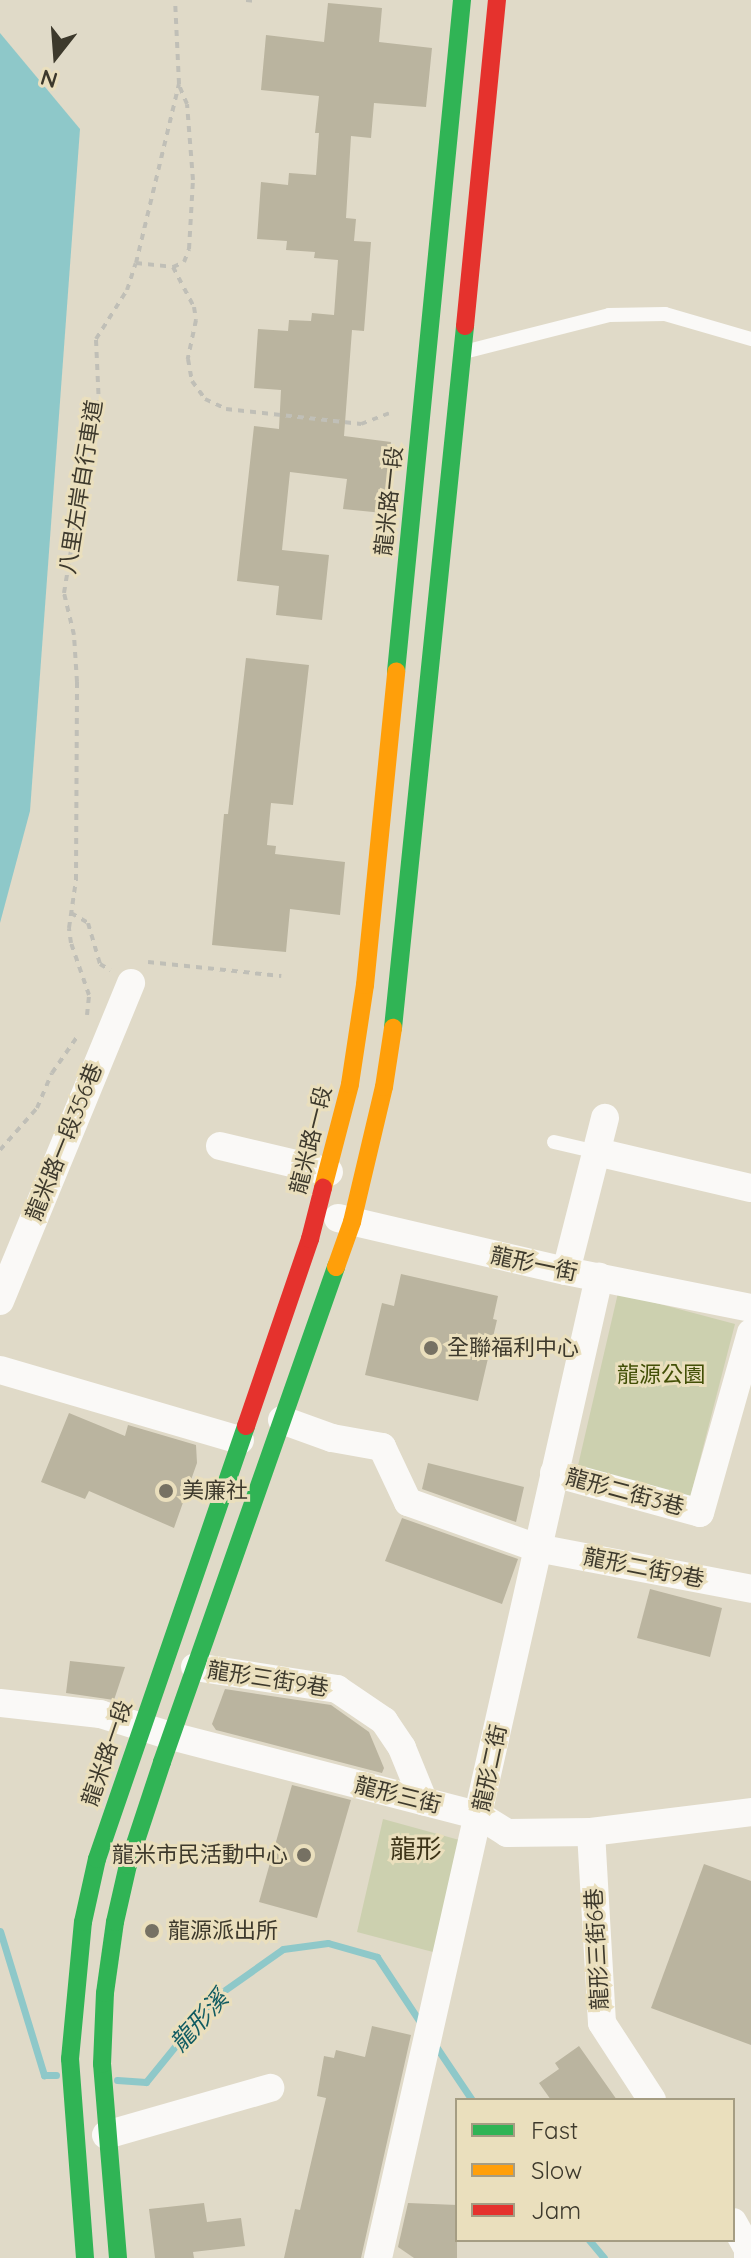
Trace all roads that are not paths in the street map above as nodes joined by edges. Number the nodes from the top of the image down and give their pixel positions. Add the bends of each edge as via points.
1 (462, 0) edge
2 (496, 6) edge
3 (751, 339) edge
4 (461, 353) junction
5 (131, 983) road end
6 (605, 1118) dead end
7 (554, 1142) dead end
8 (220, 1146) dead end
9 (597, 1152) junction
10 (329, 1172) junction
11 (751, 1188) edge
12 (318, 1212) junction
13 (352, 1222) junction
14 (566, 1271) junction
15 (599, 1277) junction
16 (0, 1301) edge
17 (751, 1308) edge
18 (751, 1333) edge
19 (0, 1370) edge
20 (282, 1420) junction
21 (240, 1440) junction
22 (554, 1473) junction
23 (537, 1548) junction
24 (751, 1589) edge
25 (195, 1667) junction
26 (0, 1703) edge
27 (141, 1727) junction
28 (171, 1736) junction
29 (424, 1802) junction
30 (751, 1812) edge
31 (480, 1816) junction
32 (591, 1832) junction
33 (75, 1990) junction
34 (105, 1993) junction
35 (270, 2088) dead end
36 (651, 2098) edge
37 (105, 2123) junction
38 (735, 2226) edge
39 (748, 2254) edge
40 (85, 2258) edge
41 (118, 2258) edge
42 (378, 2258) edge

1 - 10 main road, 龍米路一段 via 365,985
2 - 4 main road
3 - 4 lane via 665,314 609,315
4 - 13 main road via 397,1005
5 - 16 street, 龍米路一段356巷
6 - 9 street
7 - 9 lane
8 - 10 street
9 - 11 street
9 - 14 street
10 - 12 main road, 龍米路一段
12 - 13 street, 龍形一街
12 - 21 main road, 龍米路一段
13 - 14 street, 龍形一街
13 - 20 main road
14 - 15 street, 龍形一街
15 - 17 street, 龍形一街
15 - 22 street, 龍形二街
18 - 22 street, 龍形二街3巷 via 700,1513
19 - 21 street
20 - 23 street, 龍形二街9巷 via 332,1438 382,1447 408,1502
20 - 25 main road
21 - 27 main road, 龍米路一段
22 - 23 street, 龍形二街
23 - 24 street, 龍形二街9巷
23 - 31 street, 龍形二街
25 - 28 main road
25 - 29 street, 龍形三街9巷 via 337,1689 384,1721 402,1748
26 - 27 street, 龍形三街 via 100,1714
27 - 28 street, 龍形三街
27 - 33 main road, 龍米路一段 via 97,1859
28 - 29 street, 龍形三街
28 - 34 main road via 128,1865
29 - 31 street, 龍形三街
30 - 32 street, 龍形三街
31 - 32 street, 龍形三街 via 507,1833
31 - 42 street, 龍形二街
32 - 36 street, 龍形三街6巷 via 602,2023
33 - 34 main road
33 - 40 main road, 龍米路一段 via 71,2108
34 - 37 main road
35 - 37 street
37 - 41 main road
38 - 39 street

